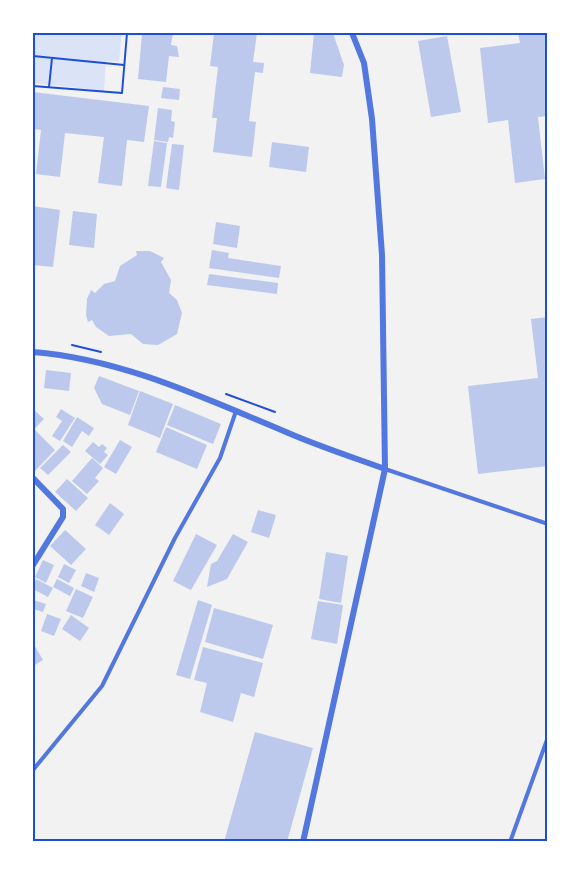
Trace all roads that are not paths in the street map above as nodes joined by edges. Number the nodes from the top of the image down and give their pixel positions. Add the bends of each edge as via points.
1 (352, 33) edge
2 (33, 352) edge
3 (236, 411) junction
4 (385, 469) junction
5 (33, 478) edge
6 (548, 524) edge
7 (33, 566) edge
8 (548, 736) edge
9 (33, 770) edge
10 (303, 842) edge
11 (510, 842) edge

1 - 4 street via 364,63 372,119 380,232
2 - 3 street via 110,364
3 - 4 street
3 - 9 lane via 220,458 175,538 102,686
4 - 6 lane
4 - 10 street
5 - 7 street via 63,509 63,517
8 - 11 lane

